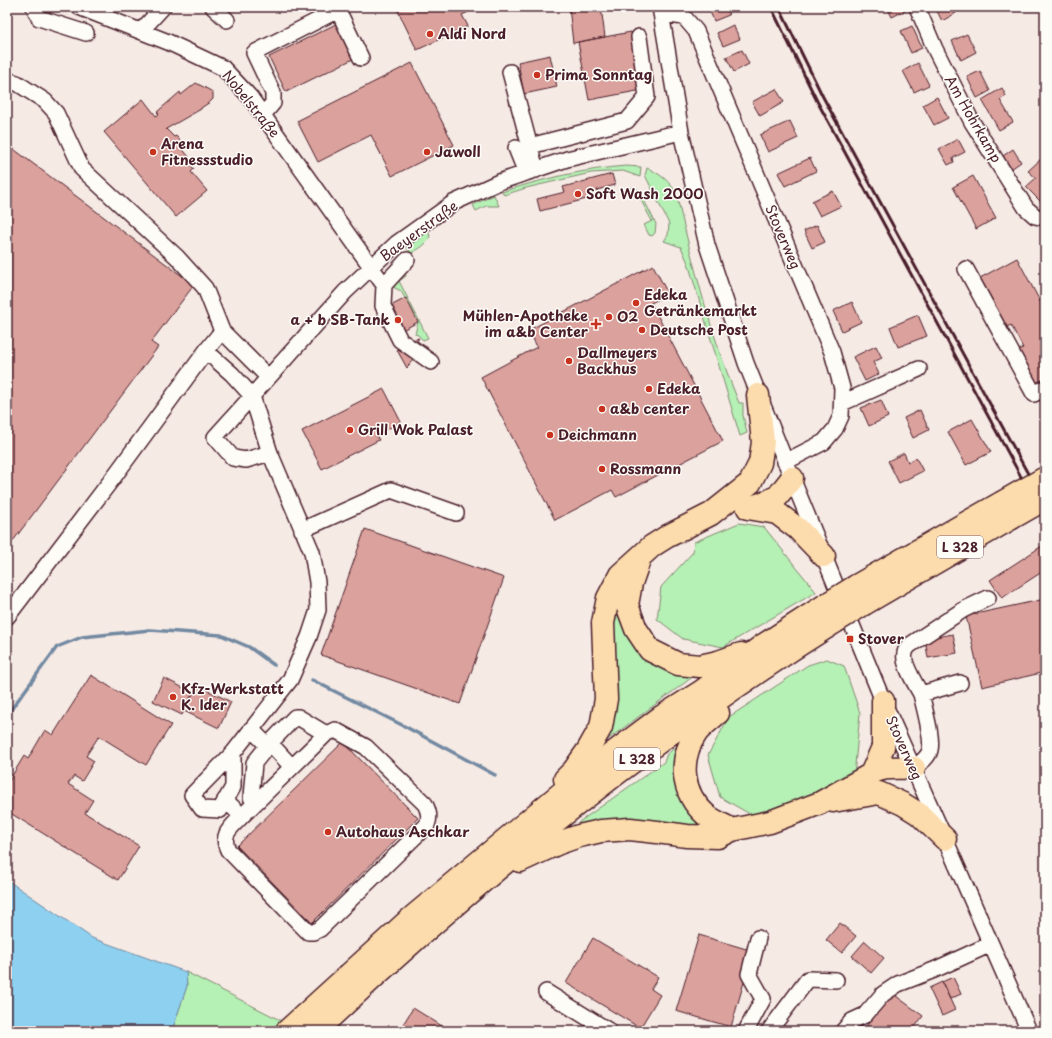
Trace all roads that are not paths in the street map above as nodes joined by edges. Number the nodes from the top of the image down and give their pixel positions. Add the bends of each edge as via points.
1 (34, 7) edge
2 (79, 7) edge
3 (163, 7) edge
4 (213, 7) edge
5 (917, 7) edge
6 (661, 10) edge
7 (227, 20) dead end
8 (141, 31) junction
9 (86, 33) dead end
10 (639, 37) dead end
11 (361, 58) dead end
12 (510, 72) dead end
13 (7, 80) edge
14 (263, 115) junction
15 (682, 132) junction
16 (523, 147) junction
17 (531, 171) junction
18 (1045, 218) edge
19 (407, 260) dead end
20 (371, 268) junction
21 (966, 269) dead end
22 (384, 285) junction
23 (222, 331) junction
24 (206, 351) junction
25 (432, 362) dead end
26 (919, 369) dead end
27 (268, 377) junction
28 (1045, 388) edge
29 (758, 395) junction
30 (252, 396) junction
31 (842, 403) junction
32 (270, 453) junction
33 (789, 470) junction
34 (1045, 478) edge
35 (747, 497) junction
36 (1045, 499) edge
37 (1005, 511) junction
38 (456, 513) dead end
39 (302, 530) junction
40 (641, 556) junction
41 (824, 556) junction
42 (988, 598) dead end
43 (831, 613) junction
44 (7, 616) edge
45 (762, 646) junction
46 (783, 655) junction
47 (960, 683) dead end
48 (921, 694) junction
49 (883, 701) junction
50 (252, 730) junction
51 (326, 734) junction
52 (270, 743) junction
53 (232, 753) junction
54 (292, 767) junction
55 (914, 768) junction
56 (872, 772) junction
57 (879, 793) junction
58 (225, 800) junction
59 (255, 803) junction
60 (820, 803) junction
61 (242, 816) junction
62 (732, 830) junction
63 (508, 837) junction
64 (945, 839) junction
65 (497, 870) junction
66 (758, 938) dead end
67 (992, 944) junction
68 (836, 980) dead end
69 (546, 992) dead end
70 (287, 1031) edge
71 (316, 1031) edge
72 (609, 1031) edge
73 (746, 1031) edge
74 (769, 1031) edge
75 (843, 1031) edge
76 (1029, 1031) edge

1 - 9 street via 39,18
2 - 8 street, Nobelstraße
3 - 8 street
4 - 7 street
5 - 18 street, Am Hohrkamp via 972,122 1026,208 1035,216
6 - 15 street, Stoverweg
6 - 31 street, Stoverweg via 684,17 696,32 832,352 842,388
8 - 14 street, Nobelstraße via 223,68
10 - 16 street via 648,97 627,121
11 - 14 street via 338,10 254,53 273,93 273,103
12 - 16 street
13 - 23 street via 45,101 56,113 82,169 177,257 206,288
14 - 20 street, Nobelstraße
15 - 17 street, Baeyerstraße via 567,159
15 - 29 street, Stoverweg via 707,246
16 - 17 street
17 - 20 street, Baeyerstraße via 453,203 397,244
19 - 22 street
20 - 22 street, Nobelstraße
20 - 27 street, Baeyerstraße via 345,292
21 - 28 street via 1034,394
22 - 25 street via 383,306 400,340
23 - 24 street
23 - 27 street
24 - 30 street
24 - 44 street
26 - 31 street
27 - 30 street, Baeyerstraße
29 - 33 street, Stoverweg
29 - 35 highway via 763,442 760,463 750,483
30 - 32 street
30 - 32 street, Baeyerstraße via 215,437 233,458 246,460
31 - 33 street, Stoverweg via 841,416 835,429 824,442
32 - 39 street
33 - 35 highway
33 - 41 street, Stoverweg
34 - 37 highway, L 328, bridge
35 - 40 highway via 668,536
35 - 41 highway via 777,513 798,529
36 - 37 highway, L 328, bridge
37 - 43 highway, L 328, bridge
38 - 39 street via 391,490
39 - 50 street via 312,552 318,610 290,680
40 - 45 highway via 630,583 627,605 636,630 650,650 678,664 700,666
40 - 63 highway via 620,575 608,598 604,623 606,699 601,727 574,770
41 - 49 street, Stoverweg
42 - 48 street via 963,610 910,645 904,652 912,678
43 - 45 highway, L 328
43 - 46 highway, L 328
45 - 63 highway, L 328 via 577,780
46 - 62 highway via 698,731 687,751 684,777 691,798 706,816
46 - 65 highway, L 328 via 708,706 582,799
47 - 48 street
48 - 55 street via 931,742 930,751
49 - 55 street, Stoverweg
49 - 56 highway via 883,747
50 - 52 street via 263,741
50 - 53 street
51 - 52 street via 295,717
51 - 54 street
51 - 61 street via 335,730 366,747 425,804 429,820 427,825 320,929 308,932 228,850 225,838
52 - 54 street
52 - 59 street via 254,763 251,797
53 - 58 street via 233,787
53 - 58 street via 192,795 202,809 220,810
54 - 59 street
55 - 56 highway via 882,769
55 - 57 highway via 902,783
55 - 64 street, Stoverweg
56 - 60 highway
57 - 60 highway
57 - 64 highway via 919,814
58 - 61 street
59 - 61 street
60 - 62 highway via 770,822
62 - 65 highway via 718,837 630,829 601,831 559,843
63 - 70 highway, L 328 via 408,920
64 - 67 street, Stoverweg
65 - 71 highway, L 328
66 - 73 street via 749,974 763,1000
67 - 75 street via 898,984 883,994 865,1015
67 - 76 street, Stoverweg
68 - 74 street via 808,979
69 - 72 street

